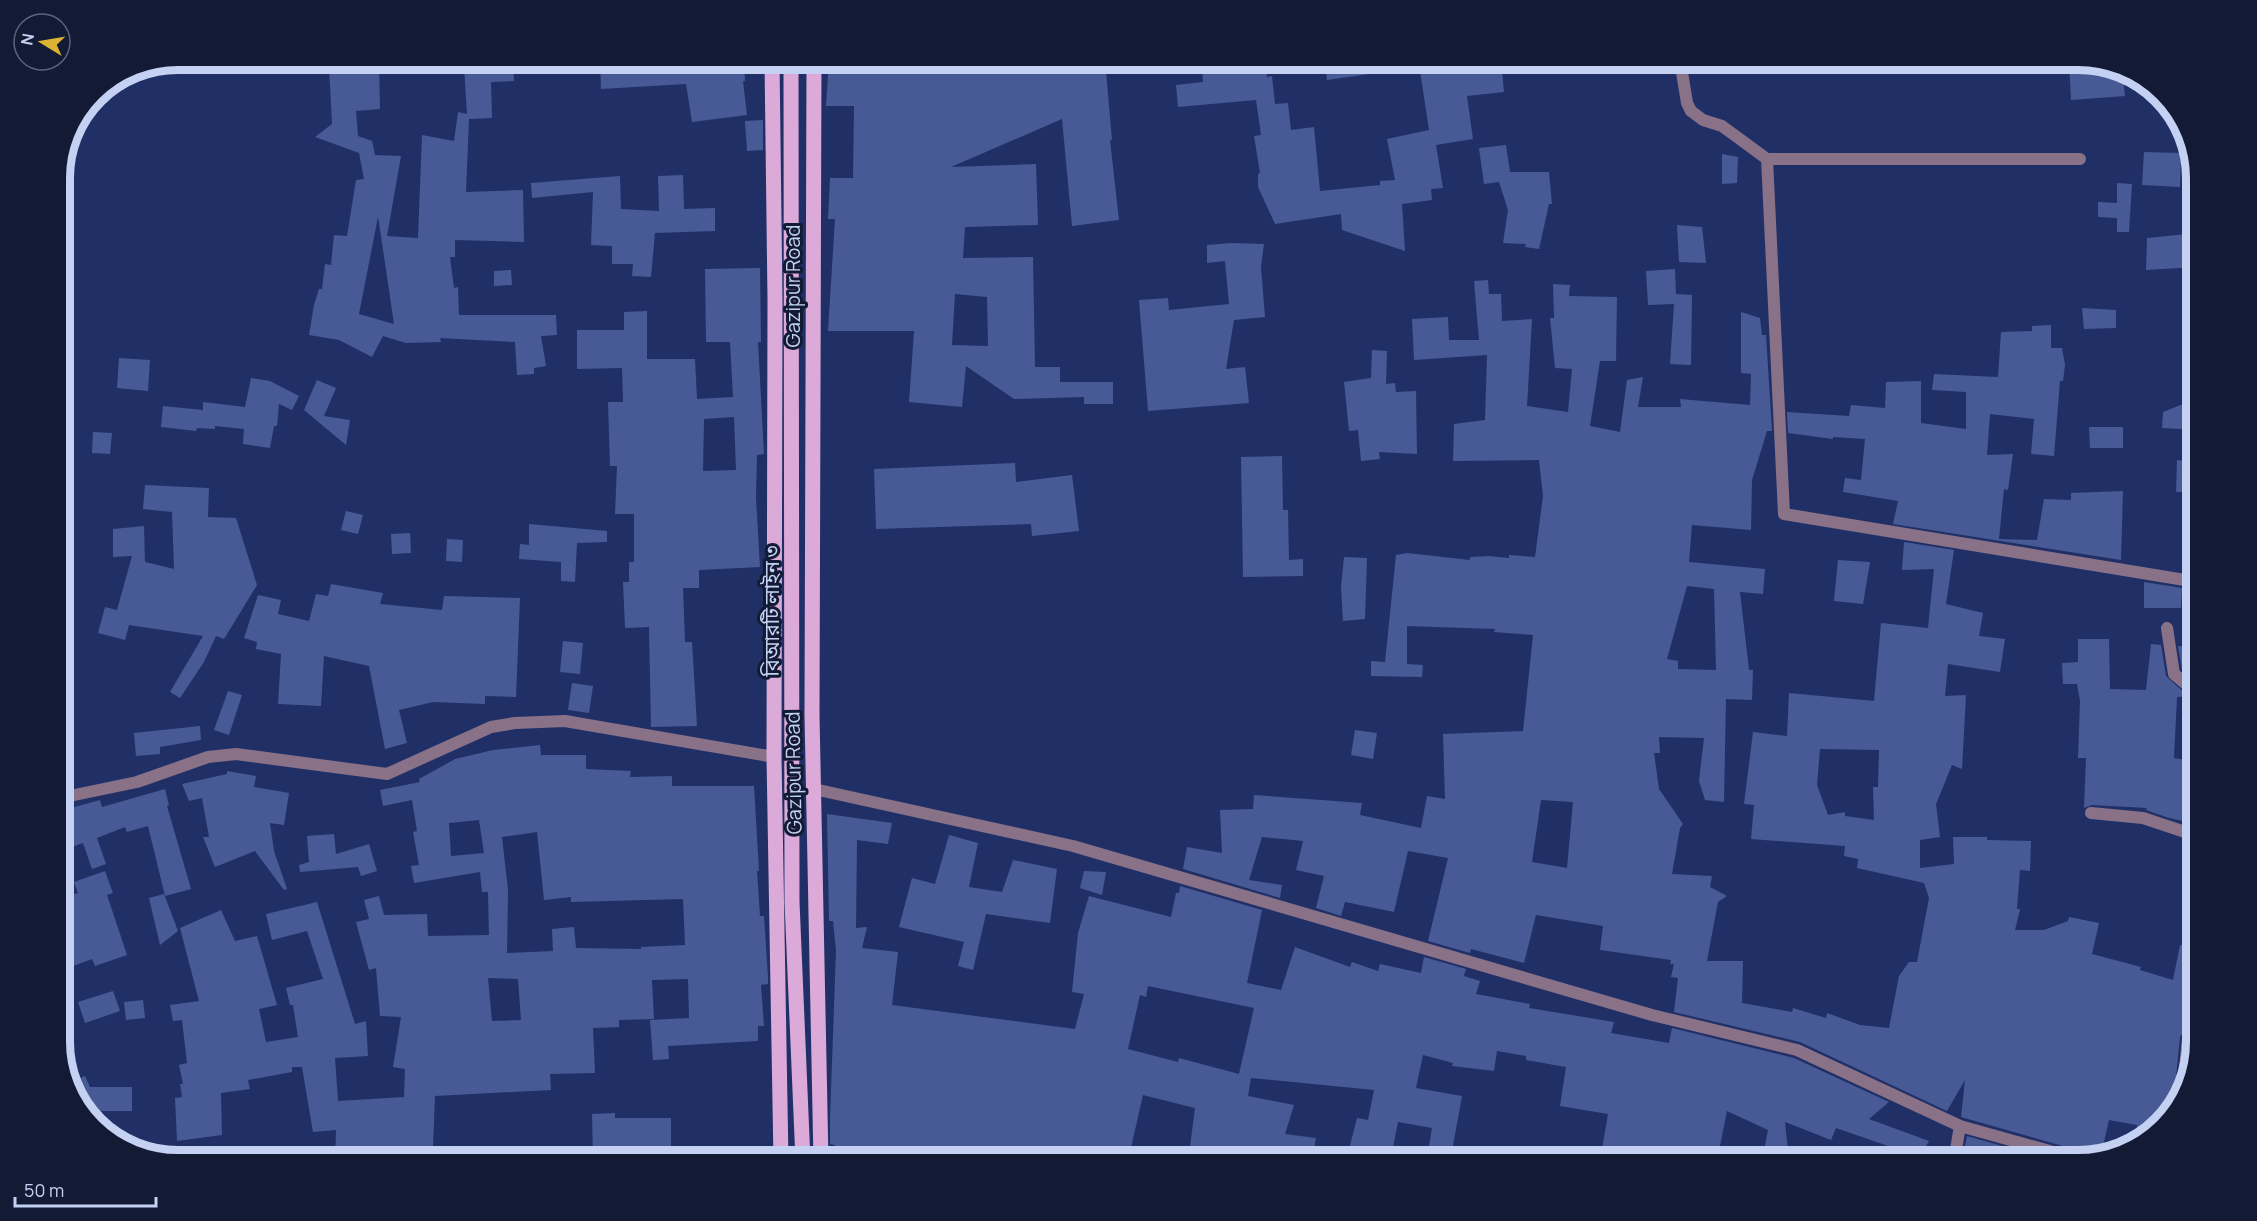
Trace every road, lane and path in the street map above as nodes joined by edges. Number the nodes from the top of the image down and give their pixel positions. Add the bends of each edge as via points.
1 (772, 70) edge
2 (792, 70) edge
3 (814, 70) edge
4 (1682, 70) edge
5 (1767, 159) junction
6 (2080, 159) dead end
7 (2186, 580) edge
8 (2168, 628) dead end
9 (2186, 684) edge
10 (774, 757) junction
11 (814, 789) junction
12 (71, 796) edge
13 (2091, 813) dead end
14 (2186, 832) edge
15 (1960, 1126) junction
16 (781, 1150) edge
17 (803, 1150) edge
18 (822, 1150) edge
19 (1956, 1150) edge
20 (2046, 1150) edge

1 - 10 main road, Gazipur Road
2 - 17 main road, বিআরটি লাইন ৩ via 792,902
3 - 11 main road, Gazipur Road
4 - 5 street via 1691,111 1722,126
5 - 6 street
5 - 7 street via 1785,514
8 - 9 street via 2174,674
10 - 12 street via 565,721 514,723 491,727 387,774 236,754 208,757 137,782
10 - 16 main road, Gazipur Road
11 - 15 street via 1073,846 1652,1015 1797,1050
11 - 18 main road, Gazipur Road
13 - 14 street via 2143,818
15 - 19 street
15 - 20 street

